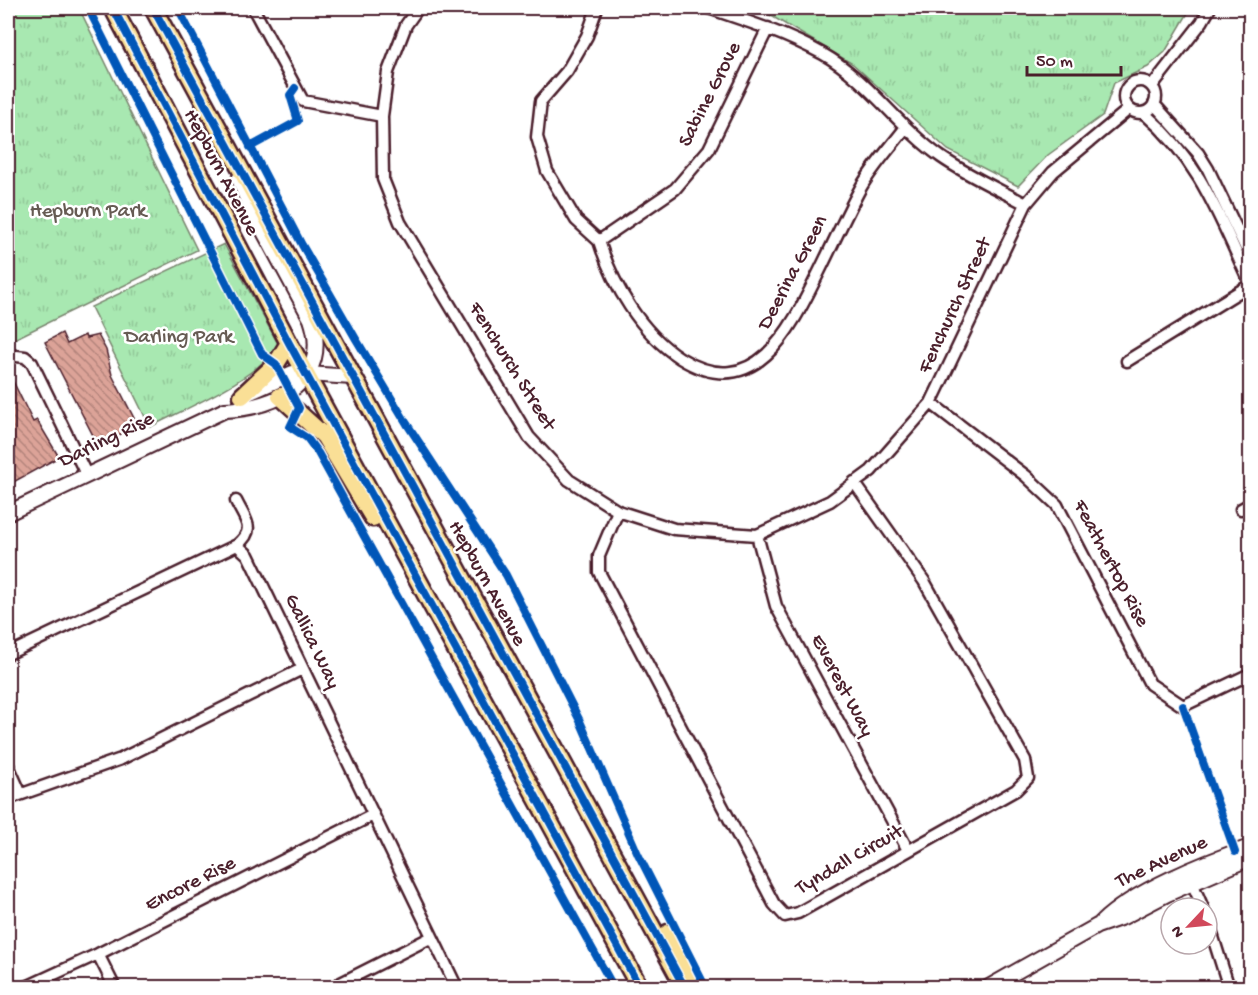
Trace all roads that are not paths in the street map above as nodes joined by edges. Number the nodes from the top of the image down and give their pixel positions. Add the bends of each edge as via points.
1 (113, 8) edge
2 (153, 8) edge
3 (253, 8) edge
4 (418, 8) edge
5 (597, 8) edge
6 (708, 8) edge
7 (1210, 8) edge
8 (768, 28) junction
9 (1152, 86) junction
10 (1154, 104) junction
11 (1130, 109) junction
12 (1144, 114) junction
13 (382, 116) junction
14 (906, 127) junction
15 (238, 162) junction
16 (1026, 204) junction
17 (599, 241) junction
18 (1251, 257) edge
19 (1251, 284) edge
20 (289, 343) junction
21 (8, 355) edge
22 (1127, 361) dead end
23 (307, 373) junction
24 (352, 377) junction
25 (242, 396) junction
26 (280, 396) junction
27 (931, 404) junction
28 (225, 410) junction
29 (86, 474) junction
30 (854, 482) junction
31 (236, 501) dead end
32 (618, 511) junction
33 (8, 513) edge
34 (757, 535) junction
35 (237, 545) junction
36 (416, 576) junction
37 (8, 654) edge
38 (302, 669) junction
39 (1251, 675) edge
40 (8, 765) edge
41 (20, 792) junction
42 (8, 799) edge
43 (373, 815) junction
44 (1251, 847) edge
45 (908, 850) junction
46 (1251, 858) edge
47 (1190, 878) junction
48 (1198, 896) edge
49 (647, 915) junction
50 (432, 937) junction
51 (98, 954) junction
52 (1219, 956) edge
53 (24, 987) edge
54 (115, 987) edge
55 (331, 987) edge
56 (457, 987) edge
57 (639, 987) edge
58 (685, 987) edge
59 (699, 987) edge
60 (987, 987) edge
61 (1229, 987) edge

1 - 20 main road, Hepburn Avenue
2 - 15 main road, Hepburn Avenue
3 - 13 street via 303,101
4 - 13 street, Fenchurch Street via 406,25 388,72
5 - 17 street via 587,36 567,71 541,101 537,137 547,171 576,220
6 - 8 street
7 - 9 street
8 - 14 street via 825,55 869,89
8 - 17 street, Sabine Grove via 709,149 675,189
9 - 10 street
9 - 11 street via 1138,81 1129,86 1125,95
10 - 12 street
10 - 18 street via 1208,169
11 - 12 street
11 - 16 street, Fenchurch Street via 1053,172
12 - 19 street via 1190,161
13 - 32 street, Fenchurch Street via 384,178 400,222 417,252 529,438 569,480
14 - 16 street via 941,157
14 - 17 street, Deerina Green via 861,186 798,315 778,345 741,371 696,368 653,337 606,264
15 - 23 street, Darling Rise via 237,175 248,202 311,319 317,338 316,352
15 - 24 main road, Hepburn Avenue
16 - 27 street, Fenchurch Street
19 - 22 street
20 - 23 main road, Hepburn Avenue
20 - 25 main road via 276,364
21 - 29 street via 25,357 32,363
23 - 24 street, Darling Rise
23 - 25 street, Darling Rise via 293,373
23 - 26 street, Darling Rise via 300,385
23 - 36 main road, Hepburn Avenue
24 - 49 main road, Hepburn Avenue
25 - 28 street, Darling Rise
26 - 28 street, Darling Rise via 249,409
26 - 36 main road via 324,436 396,556
27 - 30 street, Fenchurch Street via 871,471
27 - 39 street, Feathertop Rise via 1026,476 1057,505 1150,684 1183,706
28 - 29 street, Darling Rise
29 - 33 street, Darling Rise
30 - 34 street, Fenchurch Street via 830,501
30 - 45 street, Tyndall Circuit via 924,581 1025,760 1028,778 1017,790
31 - 35 street via 249,529 247,537
32 - 34 street, Fenchurch Street via 674,529
32 - 45 street, Tyndall Circuit via 599,556 599,572 774,904 785,916 798,913
34 - 45 street, Everest Way via 776,606
35 - 37 street
35 - 38 street, Gallica Way via 248,555
36 - 57 main road, Hepburn Avenue
38 - 41 street via 121,759
38 - 43 street, Gallica Way
40 - 41 street
41 - 42 street
43 - 50 street, Gallica Way
43 - 51 street, Encore Rise
44 - 47 street, The Avenue
46 - 47 street, The Avenue
47 - 48 street
47 - 60 street, The Avenue via 1116,908 1097,926
49 - 58 main road, Hepburn Avenue
49 - 59 main road via 663,926
50 - 55 street
50 - 56 street, Gallica Way
51 - 53 street, Encore Rise
51 - 54 street
52 - 61 street

